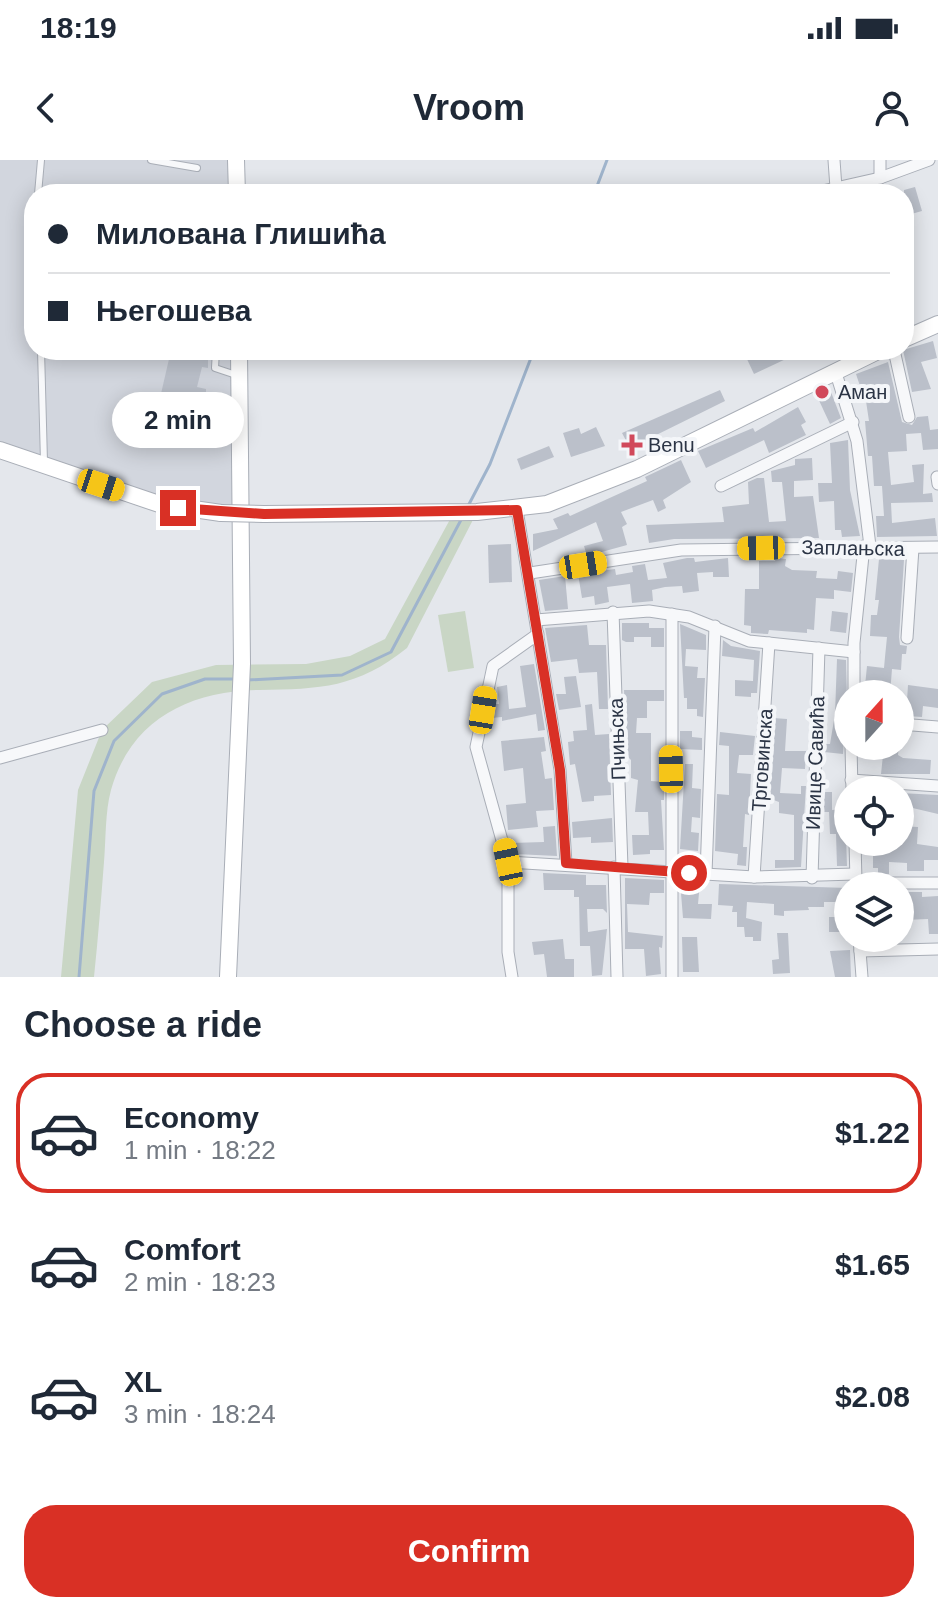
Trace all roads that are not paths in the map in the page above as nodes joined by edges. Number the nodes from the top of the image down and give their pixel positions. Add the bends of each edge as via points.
1 (41, 160) edge
2 (151, 160) edge
3 (236, 160) edge
4 (834, 160) edge
5 (880, 160) edge
6 (929, 160) edge
7 (197, 168) dead end
8 (880, 178) junction
9 (39, 184) edge
10 (237, 184) edge
11 (836, 184) edge
12 (854, 184) edge
13 (938, 324) edge
14 (914, 335) edge
15 (41, 360) edge
16 (215, 360) edge
17 (239, 360) edge
18 (858, 360) edge
19 (896, 360) edge
20 (835, 370) junction
21 (239, 376) junction
22 (909, 417) dead end
23 (853, 422) junction
24 (0, 450) edge
25 (44, 466) junction
26 (937, 477) edge
27 (938, 484) edge
28 (721, 486) dead end
29 (517, 510) junction
30 (867, 546) junction
31 (938, 547) edge
32 (913, 548) junction
33 (530, 573) junction
34 (613, 612) junction
35 (672, 614) junction
36 (536, 620) junction
37 (715, 626) junction
38 (538, 634) junction
39 (907, 638) dead end
40 (769, 643) junction
41 (819, 648) junction
42 (854, 652) junction
43 (854, 680) edge
44 (914, 725) edge
45 (938, 727) edge
46 (102, 730) dead end
47 (0, 758) edge
48 (914, 786) edge
49 (938, 786) edge
50 (508, 862) junction
51 (566, 863) junction
52 (618, 867) junction
53 (672, 871) junction
54 (706, 874) junction
55 (754, 877) junction
56 (812, 878) junction
57 (834, 880) edge
58 (914, 882) edge
59 (938, 883) edge
60 (938, 949) edge
61 (914, 950) edge
62 (860, 952) edge
63 (228, 977) edge
64 (512, 977) edge
65 (617, 977) edge
66 (672, 977) edge
67 (862, 977) edge

1 - 9 lane
2 - 7 lane
3 - 10 street
4 - 11 street
5 - 8 street
6 - 8 street
8 - 12 street
13 - 14 street
15 - 25 lane
16 - 21 lane via 215,368
17 - 21 street
18 - 20 street
19 - 22 street
20 - 23 street
20 - 29 street via 637,469 547,504
21 - 63 street via 242,664
23 - 28 street
23 - 30 street
24 - 25 street
25 - 29 street, bridge via 159,504 221,513
26 - 27 street
29 - 33 street
30 - 32 street, Заплањска
30 - 33 street, Заплањска via 681,550
30 - 42 street
31 - 32 street, Заплањска
32 - 39 street
33 - 36 street
34 - 35 street
34 - 36 street
34 - 52 street, Пчињска
35 - 37 street
35 - 53 street
36 - 38 street
37 - 40 street via 749,641
37 - 54 street
38 - 50 street via 493,666 476,747
38 - 51 street via 560,770
40 - 41 street
40 - 55 street, Трговинска
41 - 42 street
41 - 56 street, Ивице Савића
42 - 43 street
44 - 45 street
46 - 47 street
48 - 49 street
50 - 51 street
50 - 64 street
51 - 52 street
52 - 53 street
52 - 65 street, Пчињска
53 - 54 street
53 - 66 street
54 - 55 street
55 - 56 street
56 - 57 street
58 - 59 street
60 - 61 street
62 - 67 street

